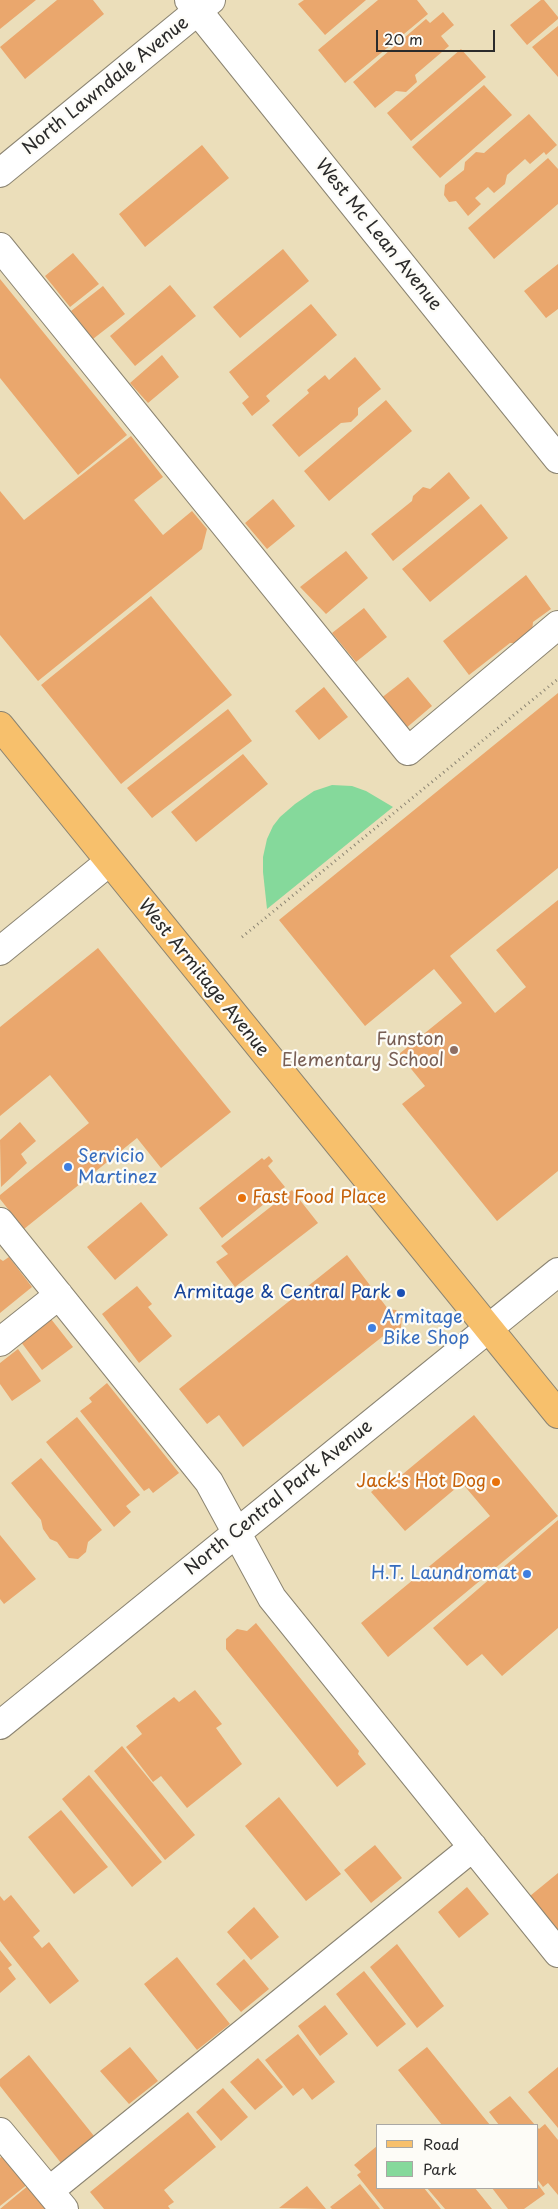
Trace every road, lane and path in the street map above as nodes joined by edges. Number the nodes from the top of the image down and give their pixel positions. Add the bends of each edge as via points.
1 (199, 4) edge
2 (0, 173) edge
3 (0, 247) edge
4 (558, 458) edge
5 (558, 625) edge
6 (558, 679) edge
7 (0, 726) edge
8 (110, 862) junction
9 (242, 937) dead end
10 (0, 952) edge
11 (0, 1222) edge
12 (558, 1272) edge
13 (59, 1295) junction
14 (488, 1328) junction
15 (0, 1342) edge
16 (558, 1414) edge
17 (236, 1533) junction
18 (0, 1725) edge
19 (473, 1847) junction
20 (558, 1953) edge
21 (0, 2132) edge
22 (56, 2200) edge

1 - 2 street, North Lawndale Avenue
1 - 4 street, West Mc Lean Avenue
3 - 5 street via 408,751
6 - 9 path
7 - 8 main road, West Armitage Avenue
8 - 10 street
8 - 14 main road, West Armitage Avenue
11 - 13 street
12 - 14 street, North Central Park Avenue
13 - 15 street
13 - 17 street via 209,1482
14 - 16 main road, West Armitage Avenue
14 - 17 street, North Central Park Avenue
17 - 18 street, North Central Park Avenue
17 - 19 street via 272,1598
19 - 20 street
19 - 22 street
21 - 22 street

